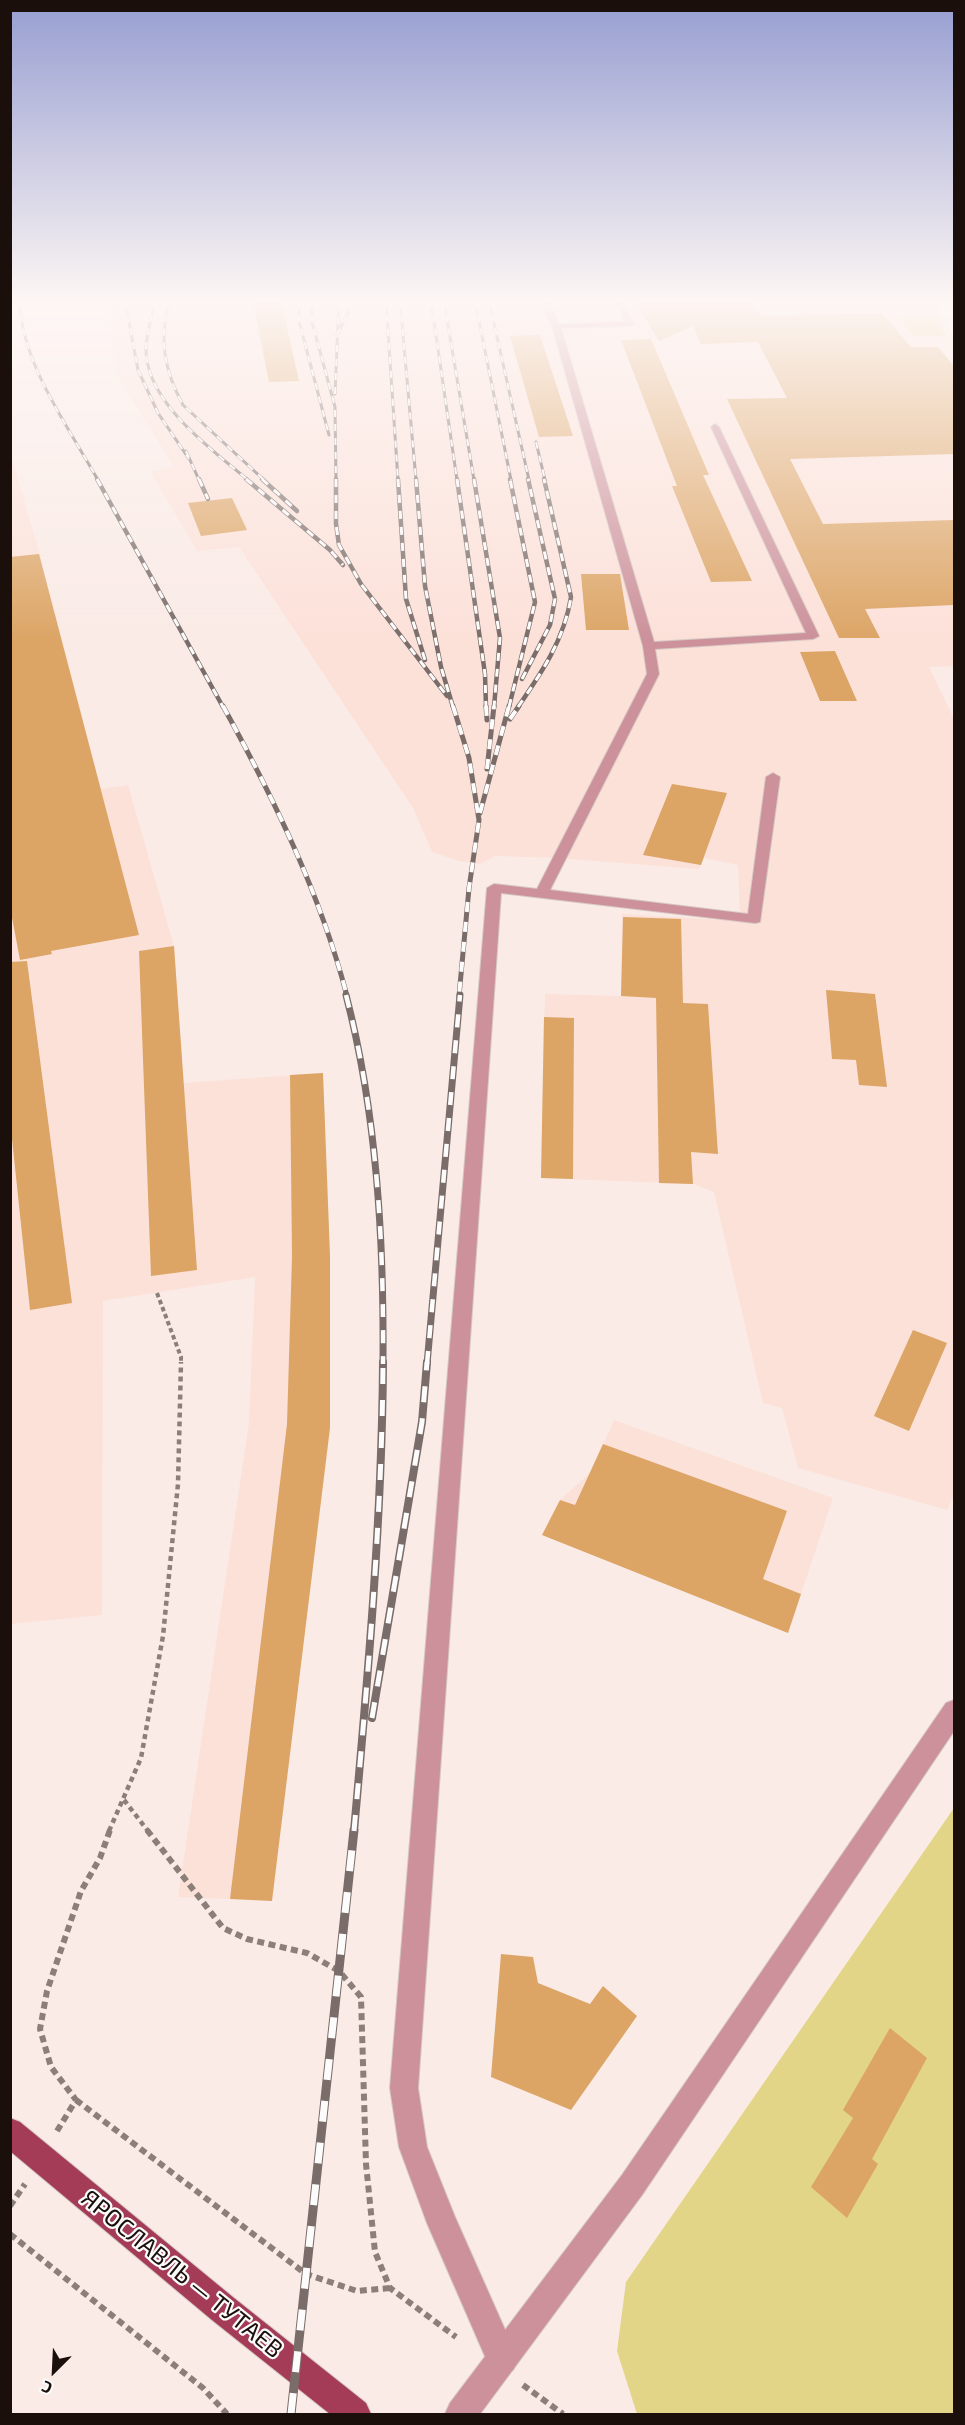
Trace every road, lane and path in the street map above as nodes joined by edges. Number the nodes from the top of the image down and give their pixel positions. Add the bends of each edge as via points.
1 (581, 414) edge
2 (715, 427) dead end
3 (649, 646) junction
4 (773, 777) dead end
5 (541, 894) junction
6 (157, 1293) dead end
7 (954, 1711) edge
8 (124, 1800) junction
9 (76, 2100) junction
10 (10, 2132) edge
11 (41, 2158) junction
12 (10, 2206) edge
13 (10, 2234) edge
14 (390, 2288) junction
15 (500, 2363) junction
16 (227, 2415) edge
17 (355, 2415) edge
18 (461, 2415) edge
19 (563, 2415) edge

1 - 3 street
2 - 3 street via 813,636
3 - 5 street via 653,674
4 - 5 street via 755,919
5 - 15 street via 494,888 404,2088 413,2147
6 - 8 path via 181,1357 178,1484 156,1680 141,1758
7 - 15 street via 632,2185
8 - 9 path via 100,1858 81,1891 47,1991 40,2029 51,2067
8 - 14 path via 223,1928 247,1939 308,1953 339,1971 361,1997 370,2208 375,2252
9 - 11 path
9 - 14 path via 306,2274 357,2291
10 - 11 main road, ЯРОСЛАВЛЬ — ТУТАЕВ
11 - 12 path
11 - 17 main road, ЯРОСЛАВЛЬ — ТУТАЕВ
13 - 16 path via 203,2388
14 - 15 path
15 - 18 street
15 - 19 path

